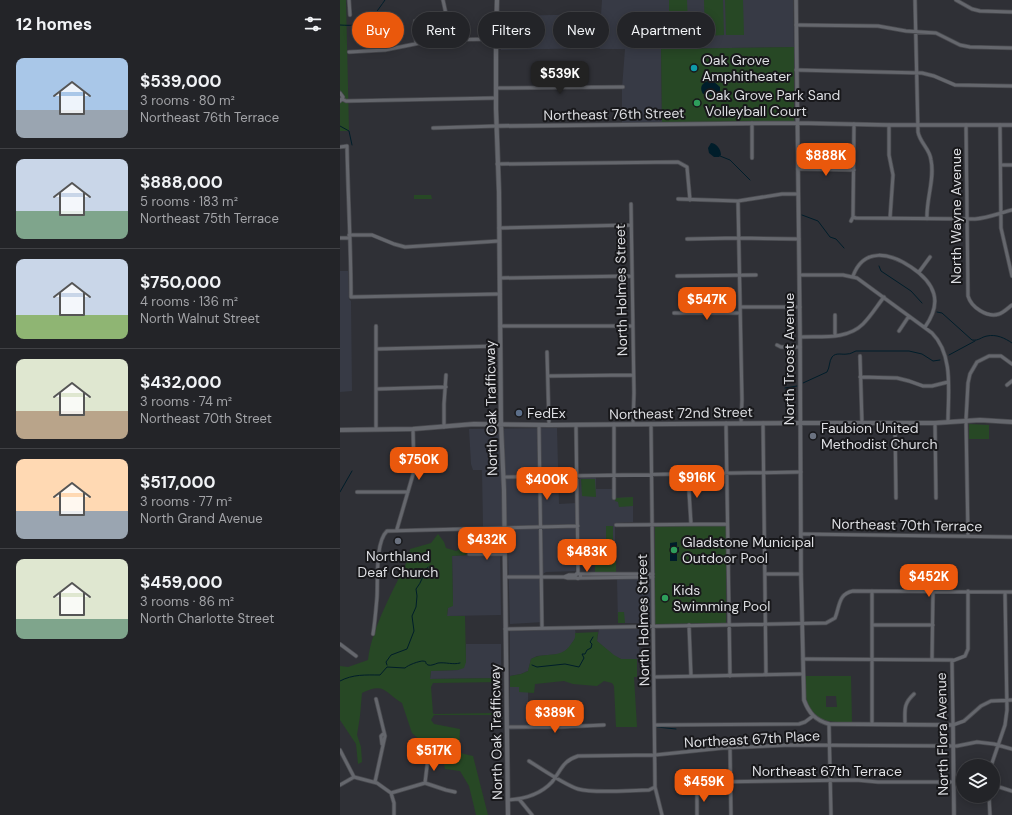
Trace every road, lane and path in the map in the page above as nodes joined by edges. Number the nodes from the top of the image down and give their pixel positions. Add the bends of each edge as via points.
1 (349, 0) edge
2 (443, 0) edge
3 (497, 0) edge
4 (796, 0) edge
5 (915, 0) edge
6 (956, 0) edge
7 (446, 12) edge
8 (497, 12) edge
9 (1012, 12) edge
10 (350, 15) dead end
11 (796, 25) junction
12 (916, 32) junction
13 (412, 44) edge
14 (496, 48) edge
15 (1012, 48) edge
16 (349, 52) dead end
17 (796, 70) junction
18 (916, 73) junction
19 (1012, 86) edge
20 (623, 87) dead end
21 (496, 88) junction
22 (340, 93) edge
23 (496, 98) junction
24 (341, 100) edge
25 (797, 123) junction
26 (752, 124) junction
27 (854, 124) junction
28 (966, 124) junction
29 (889, 125) junction
30 (918, 125) junction
31 (1000, 125) junction
32 (1012, 125) edge
33 (497, 126) junction
34 (433, 128) dead end
35 (340, 146) edge
36 (752, 158) dead end
37 (497, 164) junction
38 (1001, 165) junction
39 (1012, 165) edge
40 (798, 169) junction
41 (854, 170) junction
42 (798, 194) junction
43 (678, 199) dead end
44 (690, 200) junction
45 (738, 201) junction
46 (631, 204) dead end
47 (1012, 210) edge
48 (1001, 212) junction
49 (853, 216) junction
50 (890, 218) junction
51 (927, 219) junction
52 (967, 220) junction
53 (851, 221) dead end
54 (630, 225) junction
55 (499, 228) junction
56 (349, 236) junction
57 (340, 238) edge
58 (738, 238) junction
59 (687, 239) dead end
60 (799, 239) junction
61 (499, 241) junction
62 (864, 254) dead end
63 (930, 256) dead end
64 (1012, 257) edge
65 (1007, 258) junction
66 (865, 260) junction
67 (919, 272) junction
68 (800, 274) junction
69 (739, 275) junction
70 (756, 275) dead end
71 (632, 276) junction
72 (677, 276) dead end
73 (852, 276) junction
74 (1012, 276) edge
75 (500, 278) junction
76 (500, 294) junction
77 (884, 297) junction
78 (1012, 305) edge
79 (740, 307) junction
80 (800, 307) junction
81 (740, 313) junction
82 (674, 314) dead end
83 (835, 315) dead end
84 (909, 316) junction
85 (376, 326) dead end
86 (500, 326) junction
87 (632, 326) junction
88 (925, 327) junction
89 (899, 331) dead end
90 (835, 336) junction
91 (800, 337) junction
92 (777, 345) dead end
93 (500, 346) junction
94 (800, 347) junction
95 (376, 349) junction
96 (547, 352) dead end
97 (860, 356) dead end
98 (1012, 364) edge
99 (446, 375) dead end
100 (633, 375) junction
101 (548, 376) junction
102 (860, 377) junction
103 (1012, 381) edge
104 (948, 382) junction
105 (1007, 385) dead end
106 (446, 387) junction
107 (377, 389) junction
108 (966, 420) junction
109 (895, 422) junction
110 (948, 422) junction
111 (1012, 422) edge
112 (726, 423) junction
113 (741, 423) junction
114 (763, 423) junction
115 (801, 423) junction
116 (862, 423) junction
117 (935, 423) junction
118 (614, 424) junction
119 (633, 424) junction
120 (651, 424) junction
121 (501, 425) junction
122 (539, 425) junction
123 (548, 425) junction
124 (576, 425) junction
125 (444, 427) junction
126 (376, 429) junction
127 (413, 429) junction
128 (340, 430) edge
129 (801, 472) junction
130 (764, 473) junction
131 (652, 474) junction
132 (727, 474) junction
133 (688, 475) junction
134 (539, 476) junction
135 (577, 476) junction
136 (614, 476) junction
137 (504, 477) junction
138 (357, 492) dead end
139 (408, 492) junction
140 (614, 498) dead end
141 (896, 498) dead end
142 (936, 498) dead end
143 (691, 524) junction
144 (727, 524) junction
145 (616, 525) dead end
146 (653, 525) junction
147 (540, 526) junction
148 (578, 526) junction
149 (504, 527) junction
150 (397, 529) junction
151 (801, 534) junction
152 (968, 536) junction
153 (1012, 537) edge
154 (469, 554) dead end
155 (504, 554) junction
156 (765, 574) junction
157 (801, 574) junction
158 (653, 575) junction
159 (578, 576) junction
160 (505, 577) junction
161 (541, 577) junction
162 (872, 591) junction
163 (933, 591) junction
164 (968, 592) junction
165 (1006, 592) junction
166 (1012, 592) edge
167 (766, 624) junction
168 (802, 624) junction
169 (689, 625) junction
170 (728, 625) junction
171 (872, 625) junction
172 (654, 626) junction
173 (933, 626) junction
174 (1006, 626) junction
175 (1012, 626) edge
176 (505, 628) junction
177 (542, 628) junction
178 (373, 634) dead end
179 (340, 644) edge
180 (356, 656) dead end
181 (803, 659) junction
182 (872, 659) junction
183 (932, 660) junction
184 (953, 660) junction
185 (1007, 663) junction
186 (1012, 663) edge
187 (803, 674) junction
188 (766, 675) junction
189 (691, 676) junction
190 (730, 676) junction
191 (654, 677) junction
192 (914, 694) dead end
193 (376, 699) dead end
194 (1007, 700) junction
195 (1012, 700) edge
196 (813, 716) junction
197 (829, 724) junction
198 (872, 724) junction
199 (905, 724) junction
200 (604, 725) dead end
201 (655, 725) junction
202 (953, 725) junction
203 (506, 726) junction
204 (998, 745) junction
205 (830, 746) junction
206 (953, 746) junction
207 (730, 748) junction
208 (1012, 749) edge
209 (340, 750) edge
210 (655, 755) junction
211 (428, 758) dead end
212 (993, 759) edge
213 (530, 761) dead end
214 (555, 776) junction
215 (354, 777) junction
216 (830, 781) junction
217 (375, 782) junction
218 (731, 782) junction
219 (953, 782) junction
220 (425, 783) junction
221 (340, 786) edge
222 (655, 787) junction
223 (1000, 787) edge
224 (1012, 791) edge
225 (455, 792) dead end
226 (391, 793) junction
227 (519, 799) junction
228 (508, 800) junction
229 (989, 803) edge
230 (394, 815) edge
231 (508, 815) edge
232 (532, 815) edge
233 (662, 815) edge
234 (697, 815) edge
235 (731, 815) edge
236 (831, 815) edge
237 (954, 815) edge
238 (990, 815) edge

1 - 10 street
2 - 7 street
3 - 8 main road, North Oak Trafficway
4 - 11 street, North Troost Avenue
5 - 12 street
6 - 9 street via 980,11
11 - 12 street via 878,26
11 - 17 street, North Troost Avenue
12 - 15 street via 936,33 970,47
12 - 18 street
13 - 16 street via 385,50
14 - 21 main road, North Oak Trafficway
17 - 18 street
17 - 25 street, North Troost Avenue
18 - 19 street via 930,74 961,86
18 - 30 street
20 - 21 street
21 - 23 main road, North Oak Trafficway
22 - 24 street
23 - 24 street
23 - 33 main road, North Oak Trafficway
25 - 26 street, Northeast 76th Street
25 - 27 street, Northeast 76th Street
25 - 40 street, North Troost Avenue
26 - 33 street, Northeast 76th Street
26 - 36 street
27 - 29 street, Northeast 76th Street
27 - 41 street
28 - 30 street, Northeast 76th Street
28 - 31 street, Northeast 76th Street
28 - 52 street, North Wayne Avenue
29 - 30 street, Northeast 76th Street
29 - 50 street via 892,175
30 - 51 street via 919,136 932,160
31 - 32 street, Northeast 76th Street
31 - 38 street
33 - 34 street, Northeast 76th Street
33 - 37 main road, North Oak Trafficway
35 - 56 street via 347,146
37 - 44 street via 678,162 687,167
37 - 55 main road, North Oak Trafficway
38 - 39 street
38 - 48 street
40 - 41 street
40 - 42 street, North Troost Avenue
41 - 49 street
42 - 45 street
42 - 60 street, North Troost Avenue
43 - 44 street
44 - 45 street
45 - 58 street
46 - 54 street, North Holmes Street
47 - 48 street
48 - 52 street via 986,218
48 - 65 street via 1001,228
49 - 50 street
49 - 53 street
50 - 51 street
51 - 52 street
52 - 78 street, North Wayne Avenue via 969,300 980,310 994,315 1000,314
54 - 55 street
54 - 71 street, North Holmes Street
55 - 61 main road, North Oak Trafficway
56 - 57 street
56 - 61 street via 372,235 404,247
56 - 76 street via 351,298
58 - 59 street
58 - 60 street
58 - 69 street
60 - 68 street, North Troost Avenue
61 - 75 main road, North Oak Trafficway
62 - 66 street
63 - 67 street
64 - 65 street
65 - 74 street
66 - 67 street via 877,256 890,256
66 - 73 street
67 - 88 street via 928,281 933,293 932,314
68 - 73 street
68 - 80 street, North Troost Avenue
69 - 70 street
69 - 72 street
69 - 79 street
71 - 75 street
71 - 87 street, North Holmes Street
73 - 77 street
75 - 76 main road, North Oak Trafficway
76 - 86 main road, North Oak Trafficway
77 - 84 street
77 - 90 street via 859,328
79 - 80 street
79 - 81 street
80 - 91 street, North Troost Avenue
81 - 82 street
81 - 113 street
83 - 90 street
84 - 88 street
84 - 89 street
85 - 95 street
86 - 87 street
86 - 93 main road, North Oak Trafficway
87 - 100 street, North Holmes Street
88 - 104 street via 938,339 945,354
90 - 91 street
91 - 94 street, North Troost Avenue
92 - 94 street
93 - 95 street
93 - 121 main road, North Oak Trafficway
94 - 115 street, North Troost Avenue
95 - 107 street
96 - 101 street
97 - 102 street
98 - 108 street via 994,355 984,358 975,365 969,379
99 - 106 street
100 - 101 street
100 - 119 street, North Holmes Street
101 - 123 street
102 - 104 street via 897,378 923,386
102 - 116 street
103 - 105 street
104 - 110 street
106 - 107 street
106 - 125 street
107 - 126 street
108 - 110 main road, Northeast 72nd Street
108 - 111 main road, Northeast 72nd Street
108 - 152 street
109 - 116 main road, Northeast 72nd Street
109 - 117 main road, Northeast 72nd Street
109 - 141 street
110 - 117 main road, Northeast 72nd Street
112 - 113 main road, Northeast 72nd Street
112 - 120 main road, Northeast 72nd Street
112 - 132 street
113 - 114 main road, Northeast 72nd Street
114 - 115 main road, Northeast 72nd Street
114 - 130 street
115 - 116 main road, Northeast 72nd Street
115 - 129 street, North Troost Avenue
117 - 142 street
118 - 119 main road, Northeast 72nd Street
118 - 124 main road, Northeast 72nd Street
118 - 136 street
119 - 120 main road, Northeast 72nd Street
120 - 131 street, North Holmes Street
121 - 122 main road, Northeast 72nd Street
121 - 125 main road, Northeast 72nd Street
121 - 137 main road, North Oak Trafficway
122 - 123 main road, Northeast 72nd Street
122 - 134 street
123 - 124 main road, Northeast 72nd Street
124 - 135 street
125 - 127 main road, Northeast 72nd Street
126 - 127 main road, Northeast 72nd Street
126 - 128 main road, Northeast 72nd Street
127 - 139 street via 414,468
129 - 130 street
129 - 151 street, North Troost Avenue
130 - 132 street
130 - 156 street
131 - 133 street
131 - 136 street
131 - 146 street, North Holmes Street
132 - 133 street
132 - 144 street
133 - 143 street
134 - 135 street
134 - 137 street
134 - 147 street
135 - 136 street
135 - 148 street
136 - 140 street
137 - 149 main road, North Oak Trafficway
138 - 139 street
139 - 150 street
143 - 144 street
143 - 146 street
144 - 170 street
145 - 146 street
146 - 158 street, North Holmes Street
147 - 148 street
147 - 149 street
147 - 161 street
148 - 159 street
149 - 150 street
149 - 155 main road, North Oak Trafficway
150 - 178 street via 385,531 378,555
151 - 152 street, Northeast 70th Terrace
151 - 157 street, North Troost Avenue
152 - 153 street, Northeast 70th Terrace
154 - 155 street
155 - 160 main road, North Oak Trafficway
156 - 157 street
156 - 167 street
157 - 168 street, North Troost Avenue
158 - 159 street
158 - 172 street, North Holmes Street
159 - 161 street
160 - 161 street
160 - 176 main road, North Oak Trafficway
161 - 177 street
162 - 163 street
162 - 168 street via 853,590 845,593 841,596 834,619 826,623
162 - 171 street
163 - 164 street
163 - 173 street
164 - 165 street
164 - 184 street, North Flora Avenue via 968,648 965,656
165 - 166 street
165 - 174 street
167 - 168 street
167 - 170 street
167 - 188 street
168 - 181 street, North Troost Avenue
169 - 170 street
169 - 172 street
169 - 189 street
170 - 190 street
171 - 173 street
171 - 182 street
172 - 177 street
172 - 191 street, North Holmes Street
173 - 183 street
174 - 175 street
174 - 185 street
176 - 177 street
176 - 203 main road, North Oak Trafficway
179 - 180 street
181 - 182 street
181 - 187 street, North Troost Avenue
182 - 183 street
182 - 198 street
183 - 184 street
184 - 202 street, North Flora Avenue
185 - 186 street
185 - 194 street
187 - 188 street
187 - 196 street, North Troost Avenue via 804,700
188 - 190 street
189 - 190 street
189 - 191 street
191 - 201 street, North Holmes Street
192 - 199 street via 906,702
193 - 217 street via 383,725 384,742
194 - 195 street
194 - 202 street via 991,701 964,721
194 - 204 street via 1005,725
196 - 197 street
196 - 201 street via 799,724
197 - 198 street
197 - 205 street
198 - 199 street
199 - 202 street
200 - 203 street
201 - 210 street, North Holmes Street
202 - 206 street, North Flora Avenue
203 - 228 main road, North Oak Trafficway
204 - 206 street, Northeast 67th Place via 977,742
204 - 208 street, Northeast 67th Place
204 - 212 street
205 - 206 street, Northeast 67th Place
205 - 207 street, Northeast 67th Place
205 - 216 street
206 - 219 street, North Flora Avenue
207 - 210 street, Northeast 67th Place
207 - 218 street
209 - 215 street
210 - 214 street, Northeast 67th Place via 578,756 567,760
210 - 222 street, North Holmes Street
211 - 220 street
213 - 214 street
214 - 222 street via 573,787 586,790 649,790
214 - 227 street, Northeast 67th Place via 544,789
215 - 217 street
215 - 221 street
216 - 218 street, Northeast 67th Terrace
216 - 219 street, Northeast 67th Terrace
216 - 236 street
217 - 226 street
218 - 234 street, Northeast 67th Terrace via 710,782 702,786 696,794
218 - 235 street
219 - 237 street, North Flora Avenue
220 - 225 street
220 - 226 street
222 - 233 street, North Holmes Street
223 - 224 street
226 - 230 street
227 - 228 street, Northeast 67th Place
227 - 232 street
228 - 231 main road, North Oak Trafficway
229 - 238 street

